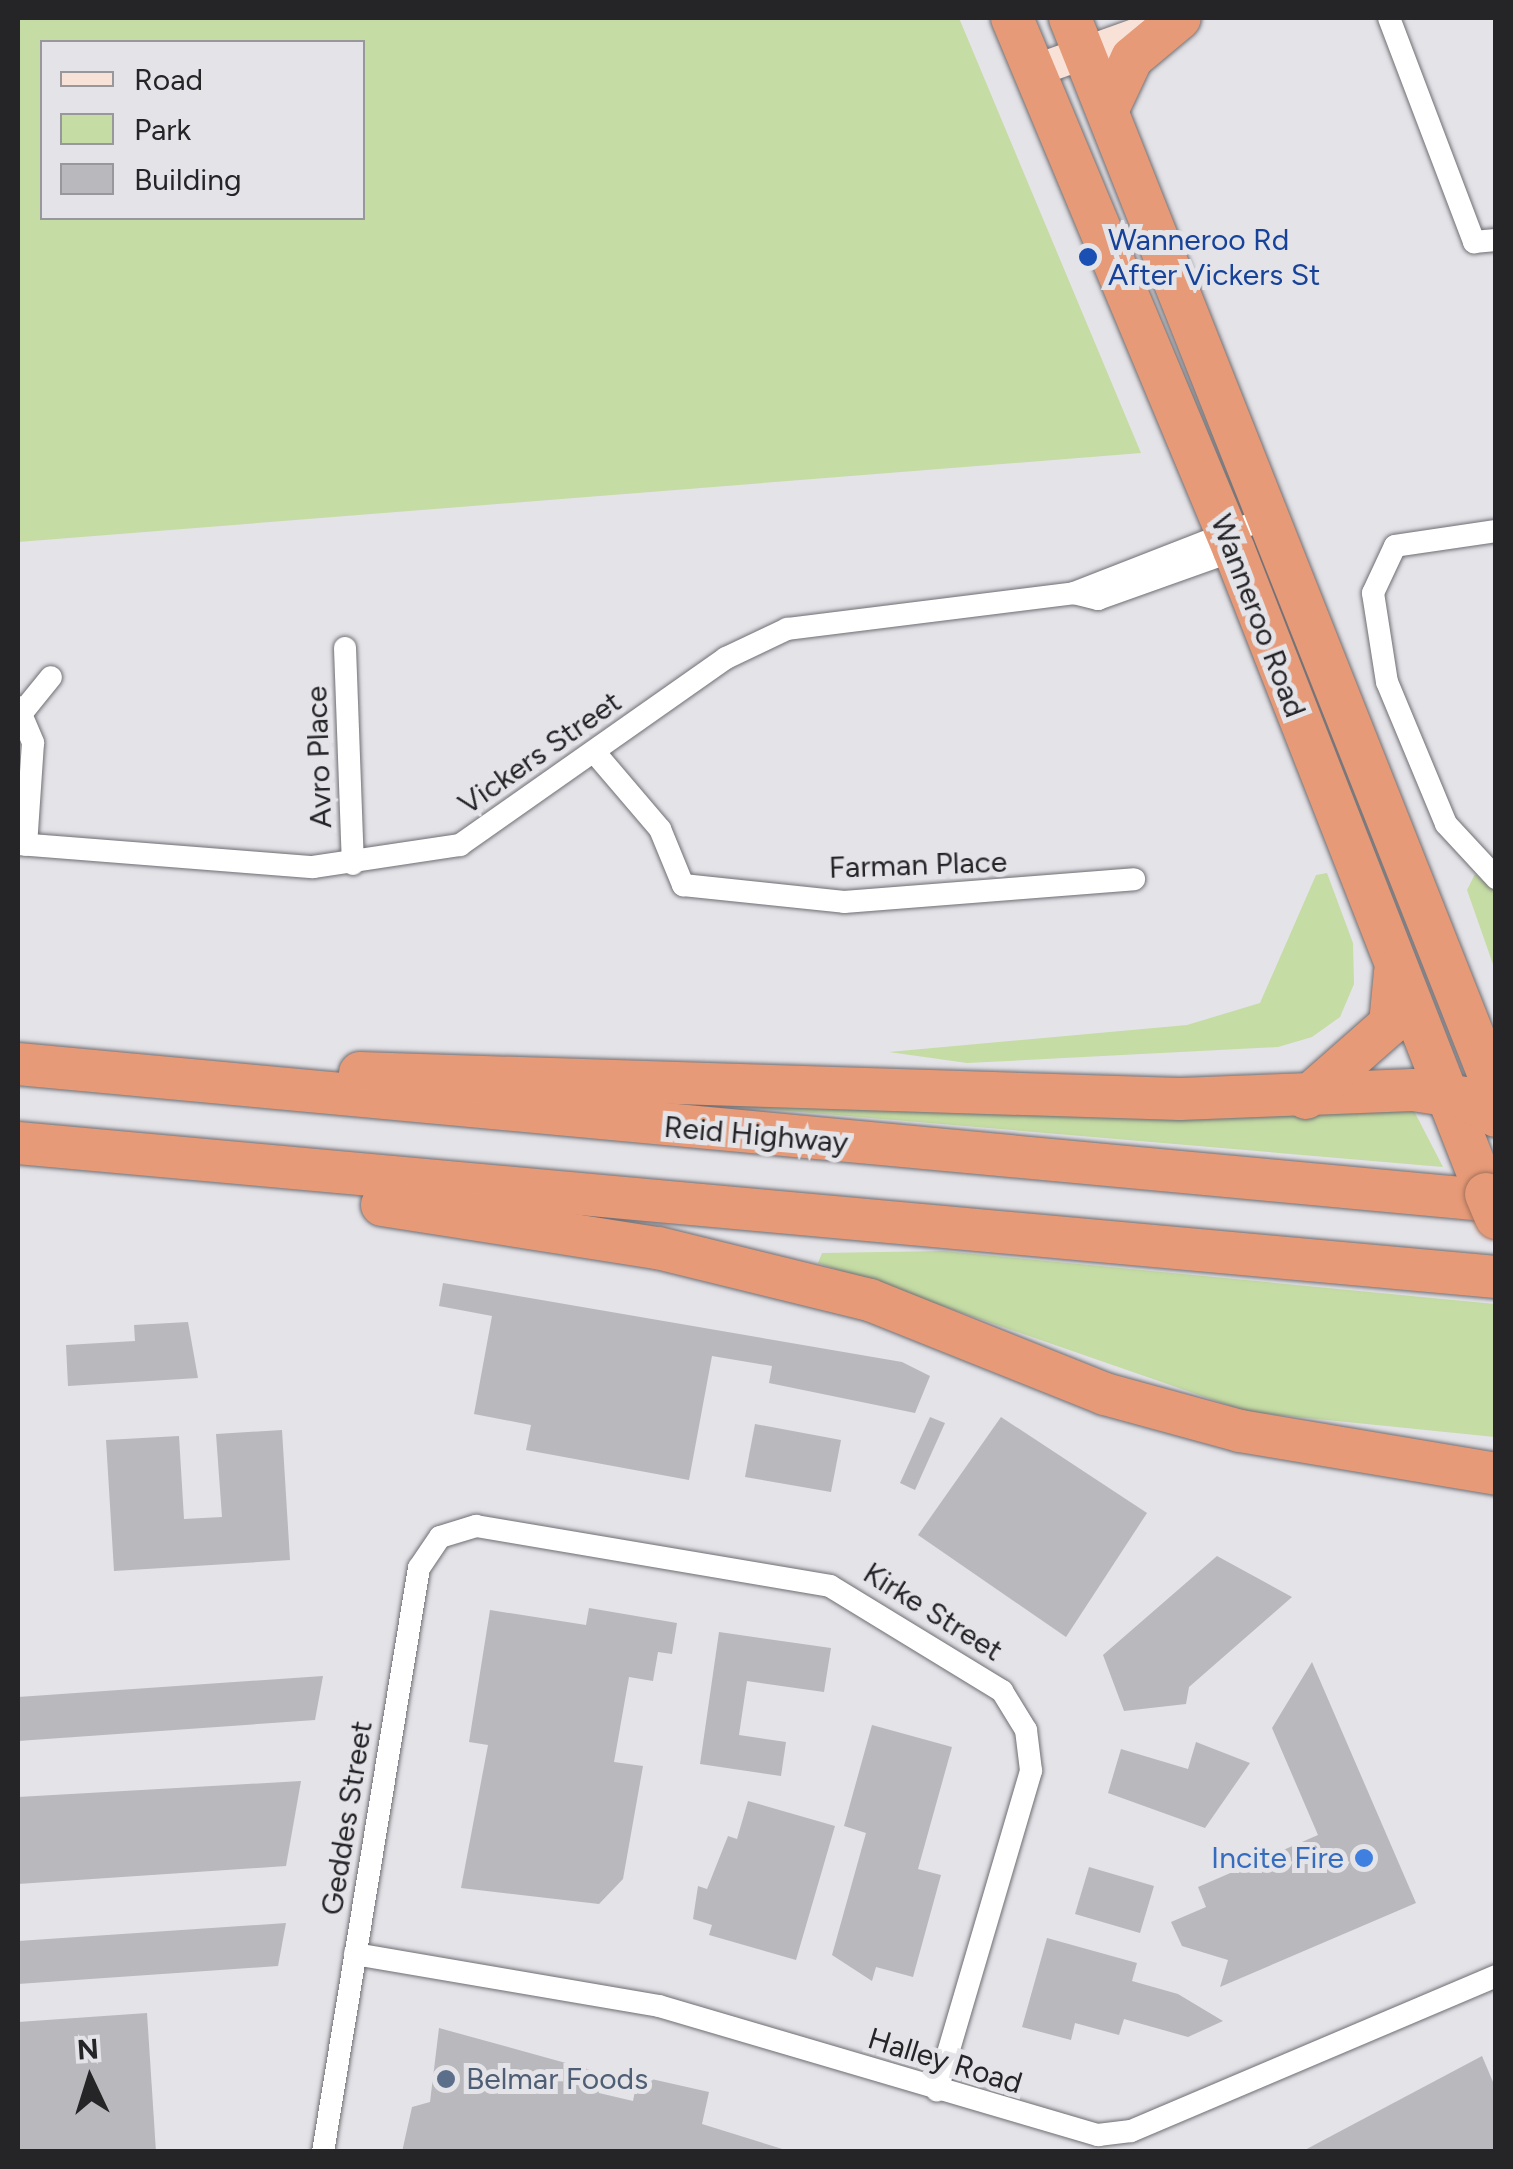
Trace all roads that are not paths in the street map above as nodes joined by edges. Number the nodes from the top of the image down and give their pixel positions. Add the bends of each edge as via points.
1 (1127, 18) edge
2 (1182, 18) edge
3 (1389, 18) edge
4 (1077, 35) edge
5 (1024, 47) edge
6 (1108, 109) junction
7 (1496, 240) edge
8 (1275, 525) junction
9 (1496, 531) edge
10 (1230, 542) junction
11 (345, 648) dead end
12 (51, 677) dead end
13 (21, 708) edge
14 (596, 754) junction
15 (22, 844) edge
16 (354, 864) junction
17 (1496, 878) edge
18 (1134, 879) dead end
19 (1394, 971) junction
20 (1454, 988) junction
21 (1496, 1024) edge
22 (18, 1064) edge
23 (115, 1074) junction
24 (1442, 1094) junction
25 (1306, 1098) junction
26 (1494, 1107) edge
27 (18, 1143) edge
28 (129, 1156) junction
29 (1486, 1186) edge
30 (1496, 1278) edge
31 (1337, 1451) junction
32 (1496, 1461) edge
33 (1496, 1474) edge
34 (476, 1526) joint
35 (355, 1954) junction
36 (1496, 1976) edge
37 (937, 2090) junction
38 (1066, 2141) edge
39 (322, 2152) edge

1 - 4 street
2 - 4 street
2 - 6 highway via 1132,58
3 - 7 street via 1474,242
4 - 5 street
4 - 6 highway, Wanneroo Road
5 - 10 highway, Wanneroo Road
6 - 8 highway, Wanneroo Road
8 - 10 street, Vickers Street
8 - 20 highway, Wanneroo Road
9 - 17 street via 1417,536 1380,566 1373,593 1386,682 1446,824
10 - 14 street, Vickers Street via 1098,599 1074,593 787,629 726,658
10 - 19 highway, Wanneroo Road
11 - 16 street, Avro Place
12 - 13 street
13 - 15 street via 33,743
14 - 16 street, Vickers Street via 460,845
14 - 18 street, Farman Place via 660,830 683,884 844,902
15 - 16 street, Vickers Street
19 - 24 highway, Wanneroo Road
19 - 25 highway via 1390,1024
20 - 21 highway
20 - 26 highway, Wanneroo Road
22 - 23 highway, Reid Highway
23 - 25 highway via 435,1073
23 - 29 highway, Reid Highway
24 - 25 highway
24 - 26 highway
24 - 29 highway, Wanneroo Road
26 - 29 highway
27 - 28 highway
28 - 30 highway
28 - 31 highway via 678,1253 870,1300 1105,1394
31 - 32 highway
31 - 33 highway
34 - 35 street, Geddes Street via 440,1538 419,1568
34 - 37 street, Kirke Street via 830,1586 1002,1691 1026,1730 1031,1771
35 - 37 street, Halley Road via 660,2006
35 - 39 street, Geddes Street
36 - 38 street, Halley Road via 1130,2131
37 - 38 street, Halley Road

